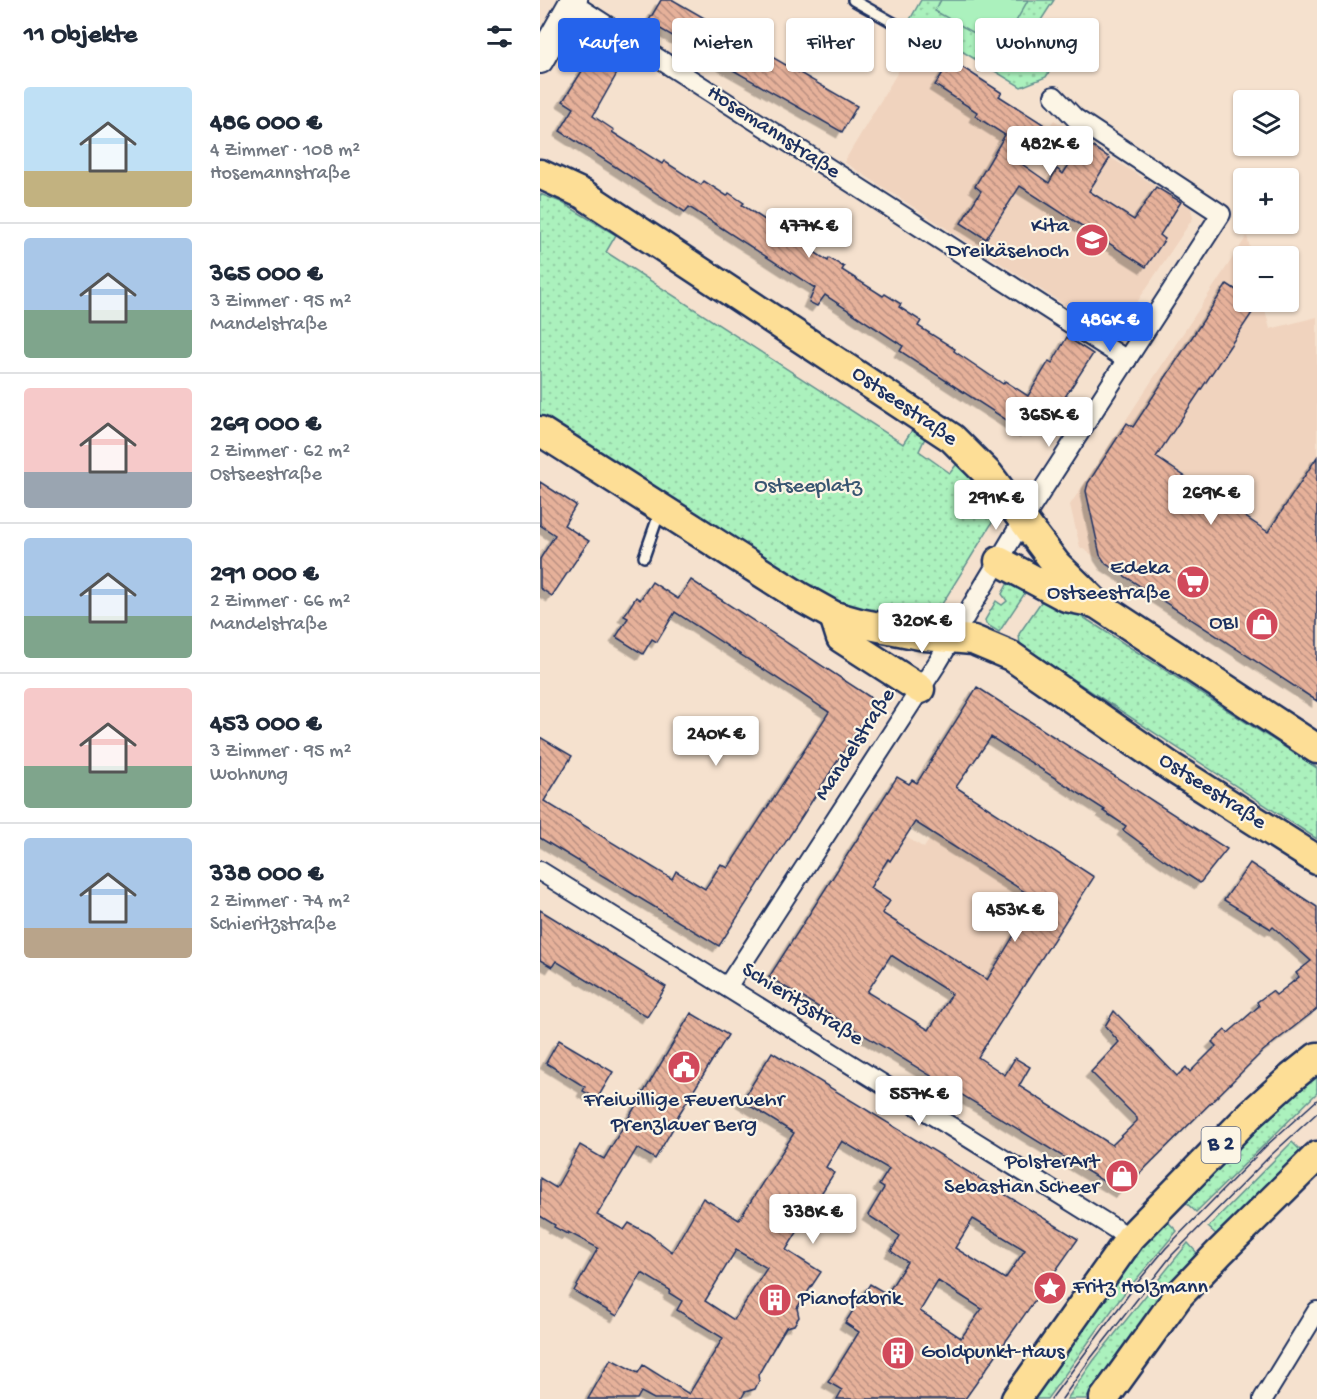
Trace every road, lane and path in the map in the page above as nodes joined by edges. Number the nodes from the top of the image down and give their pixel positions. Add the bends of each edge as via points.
1 (853, 0) edge
2 (573, 2) edge
3 (886, 19) edge
4 (540, 60) edge
5 (1054, 96) dead end
6 (540, 174) edge
7 (1127, 360) junction
8 (540, 431) edge
9 (661, 508) junction
10 (1023, 520) junction
11 (644, 556) dead end
12 (999, 561) junction
13 (1097, 604) junction
14 (834, 616) junction
15 (953, 637) junction
16 (920, 689) junction
17 (1317, 749) edge
18 (1317, 860) edge
19 (540, 871) edge
20 (727, 987) junction
21 (1317, 1057) edge
22 (1317, 1156) edge
23 (1130, 1238) junction
24 (1317, 1311) edge
25 (1016, 1399) edge
26 (1104, 1399) edge
27 (1263, 1399) edge

1 - 3 lane
2 - 4 street, Hosemannstraße
2 - 7 street, Hosemannstraße
5 - 7 street, Mandelstraße via 1075,118 1221,214
6 - 10 main road, Ostseestraße via 583,194 952,438 990,475
7 - 10 street, Mandelstraße
8 - 9 main road, Ostseestraße
9 - 11 lane
9 - 14 main road, Ostseestraße
10 - 12 street, Mandelstraße
10 - 13 main road, Ostseestraße via 1056,564
12 - 13 main road via 1066,597
12 - 15 street, Mandelstraße
13 - 17 main road, Ostseestraße
14 - 15 main road, Ostseestraße via 925,636
14 - 16 main road via 841,638
15 - 16 street, Mandelstraße
15 - 18 main road, Ostseestraße via 973,640 1011,656 1171,767
16 - 20 street, Mandelstraße
19 - 20 street, Schieritzstraße
20 - 23 street, Schieritzstraße
21 - 23 main road, B 2 via 1251,1114
22 - 26 main road via 1179,1295
23 - 25 main road, B 2
24 - 27 street

